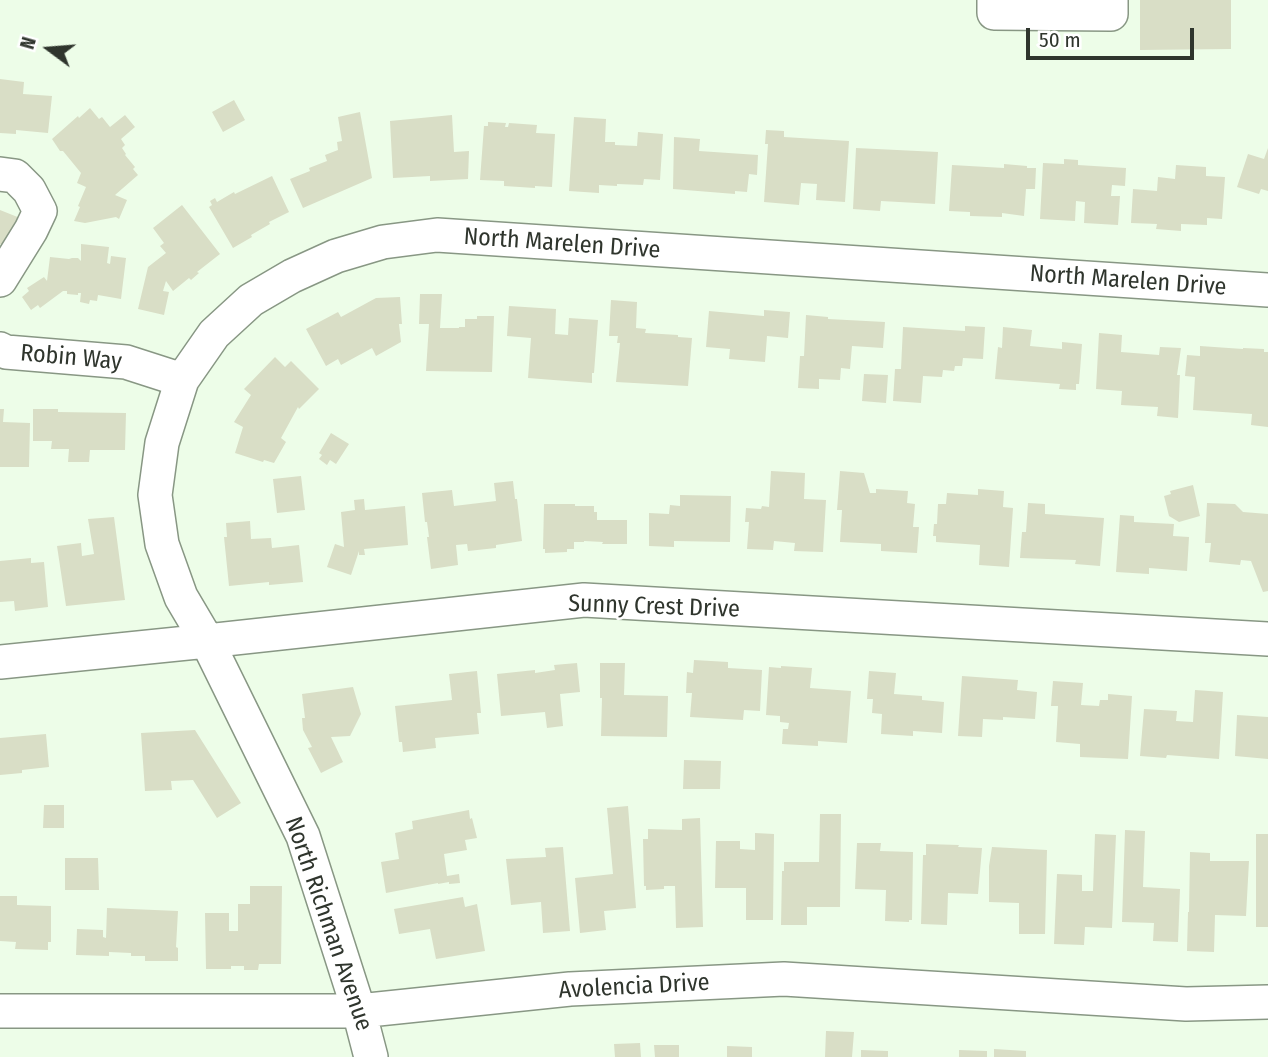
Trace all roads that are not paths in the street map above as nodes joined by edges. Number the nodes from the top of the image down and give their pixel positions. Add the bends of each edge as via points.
1 (995, 0) edge
2 (1111, 0) edge
3 (0, 174) edge
4 (0, 280) edge
5 (1268, 290) edge
6 (0, 349) edge
7 (183, 380) junction
8 (1268, 639) edge
9 (207, 641) junction
10 (0, 662) edge
11 (1268, 1002) edge
12 (0, 1011) edge
13 (359, 1011) junction
14 (371, 1057) edge

1 - 2 street via 994,13 1111,14
3 - 4 street via 15,176 40,211
5 - 7 street, North Marelen Drive via 437,235 383,242 292,276 251,300 214,334
6 - 7 street, Robin Way via 126,362
7 - 9 street, North Marelen Drive via 162,443 155,495 162,544 181,597
8 - 9 street, Sunny Crest Drive via 584,600
9 - 10 street, Sunny Crest Drive
9 - 13 street, North Richman Avenue via 303,836
11 - 13 street, Avolencia Drive via 1186,1004 784,979 570,989
12 - 13 street, Avolencia Drive
13 - 14 street, North Richman Avenue

